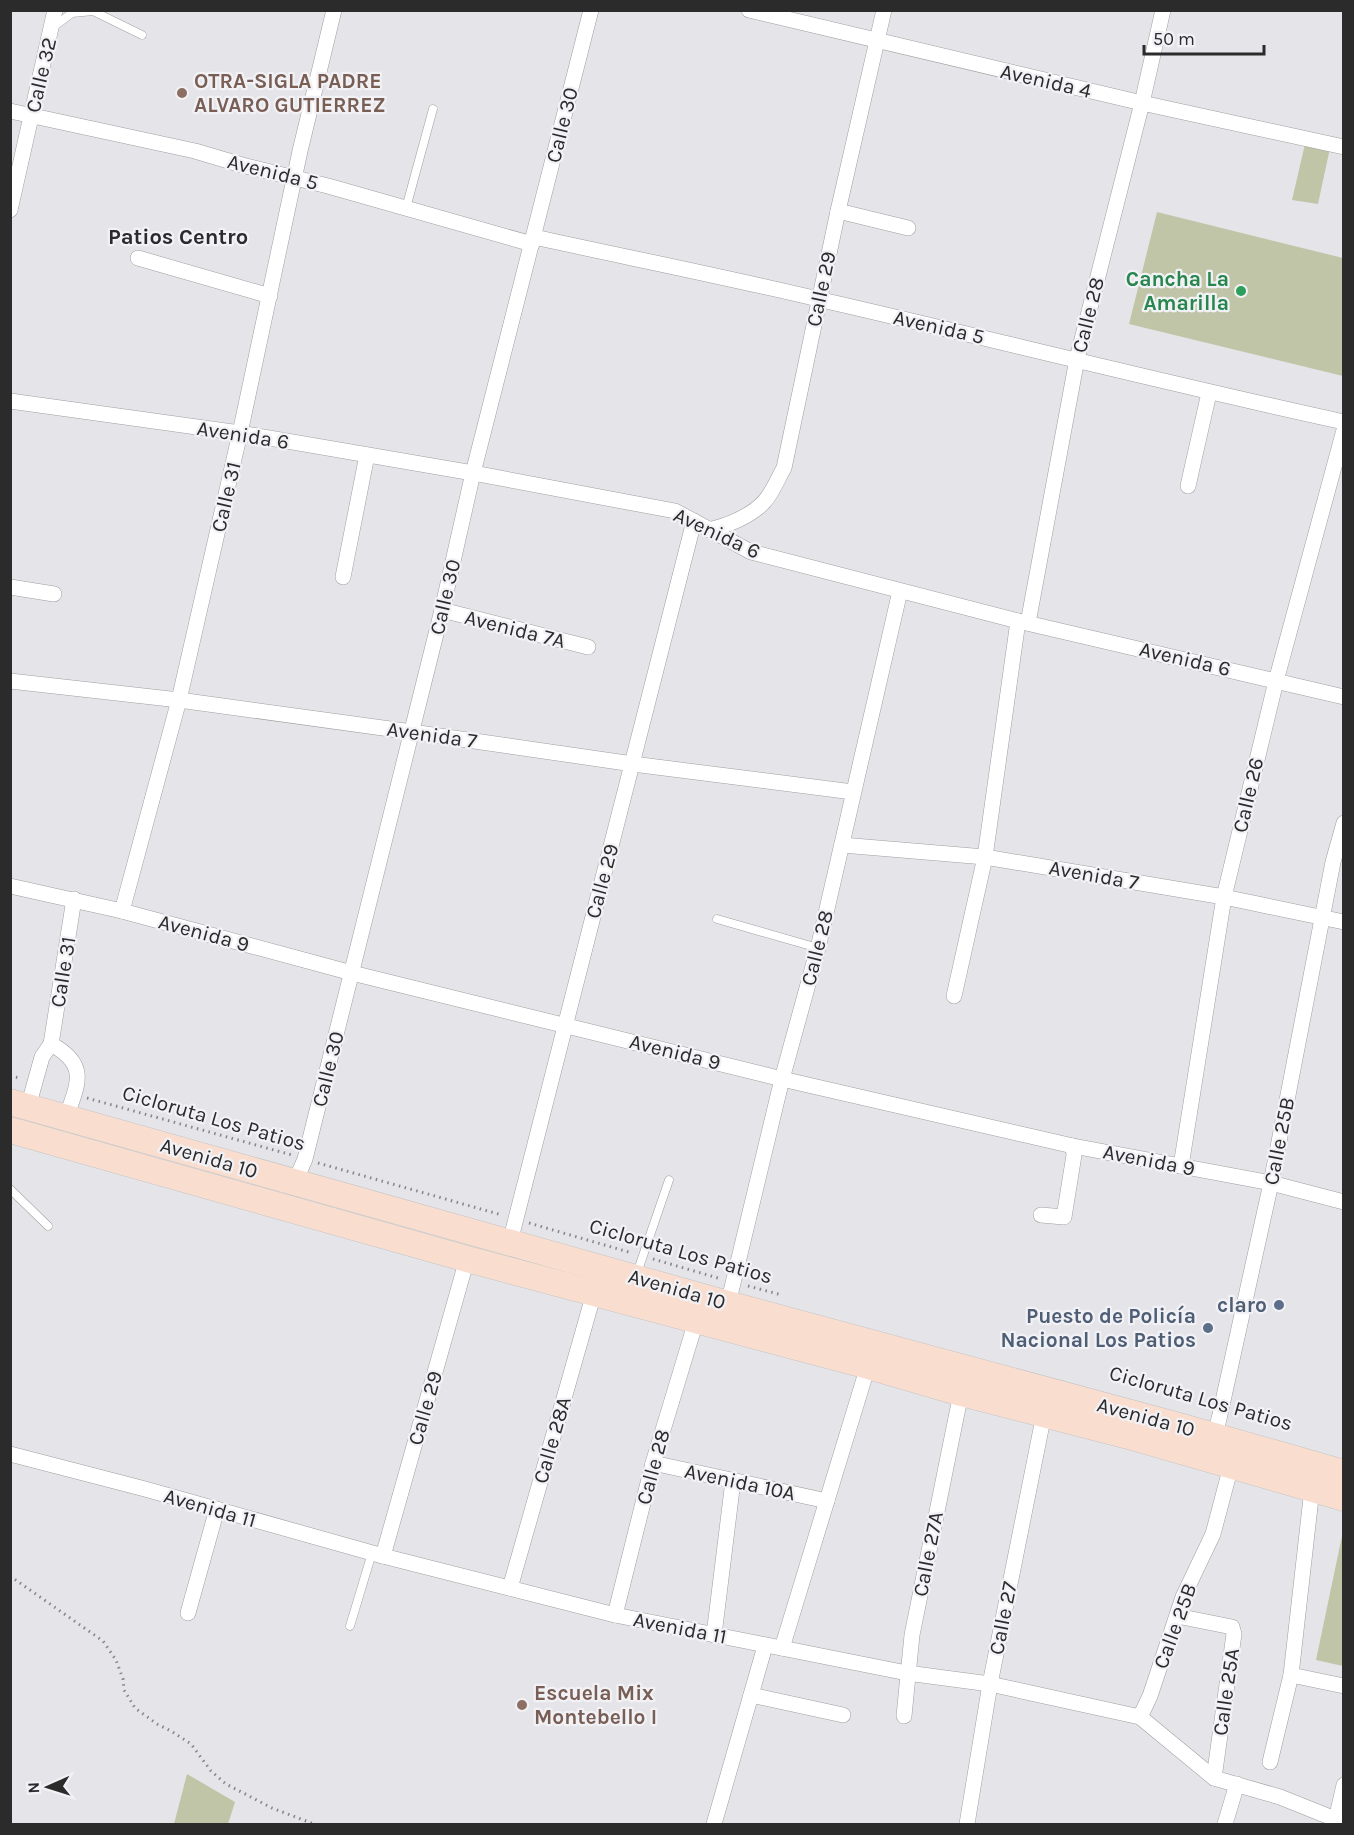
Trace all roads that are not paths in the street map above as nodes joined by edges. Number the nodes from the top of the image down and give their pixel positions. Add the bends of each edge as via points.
1 (56, 10) edge
2 (334, 10) edge
3 (591, 10) edge
4 (884, 10) edge
5 (1163, 10) edge
6 (752, 11) edge
7 (51, 29) junction
8 (142, 35) dead end
9 (876, 41) junction
10 (1142, 103) junction
11 (433, 109) dead end
12 (10, 111) edge
13 (31, 117) junction
14 (1344, 147) edge
15 (294, 178) junction
16 (406, 208) junction
17 (11, 209) edge
18 (838, 211) junction
19 (908, 228) dead end
20 (533, 240) junction
21 (138, 258) dead end
22 (270, 296) junction
23 (819, 299) junction
24 (1077, 359) junction
25 (1209, 393) junction
26 (10, 401) edge
27 (1344, 422) edge
28 (1344, 430) edge
29 (240, 433) junction
30 (367, 455) junction
31 (473, 472) junction
32 (1188, 486) dead end
33 (694, 521) junction
34 (708, 530) junction
35 (343, 577) dead end
36 (11, 589) edge
37 (900, 591) junction
38 (54, 594) dead end
39 (442, 610) junction
40 (1023, 622) junction
41 (588, 647) dead end
42 (10, 681) edge
43 (1275, 681) junction
44 (1344, 697) edge
45 (179, 700) junction
46 (412, 732) junction
47 (633, 764) junction
48 (853, 792) junction
49 (1344, 823) edge
50 (842, 845) junction
51 (985, 857) junction
52 (10, 886) edge
53 (1224, 897) junction
54 (74, 899) junction
55 (122, 911) junction
56 (1322, 918) junction
57 (717, 920) dead end
58 (1344, 922) edge
59 (818, 948) junction
60 (352, 973) junction
61 (954, 996) dead end
62 (565, 1025) junction
63 (51, 1044) junction
64 (782, 1079) junction
65 (19, 1105) edge
66 (70, 1106) junction
67 (10, 1130) edge
68 (1073, 1146) junction
69 (1181, 1166) junction
70 (669, 1180) dead end
71 (295, 1182) junction
72 (1271, 1184) junction
73 (10, 1190) edge
74 (1344, 1202) edge
75 (1041, 1215) dead end
76 (48, 1226) dead end
77 (513, 1230) junction
78 (467, 1259) junction
79 (639, 1267) junction
80 (594, 1293) junction
81 (730, 1293) junction
82 (696, 1321) junction
83 (868, 1366) junction
84 (961, 1393) junction
85 (1044, 1414) junction
86 (1210, 1447) junction
87 (10, 1454) edge
88 (653, 1463) junction
89 (1231, 1466) junction
90 (1344, 1473) edge
91 (733, 1480) junction
92 (1312, 1489) junction
93 (1344, 1498) edge
94 (827, 1501) junction
95 (216, 1509) junction
96 (378, 1555) junction
97 (510, 1588) junction
98 (188, 1613) dead end
99 (615, 1615) junction
100 (1177, 1616) junction
101 (350, 1626) dead end
102 (714, 1635) junction
103 (765, 1646) junction
104 (782, 1648) junction
105 (907, 1673) junction
106 (1292, 1675) junction
107 (990, 1684) junction
108 (1344, 1686) edge
109 (751, 1695) junction
110 (843, 1716) dead end
111 (904, 1716) dead end
112 (1140, 1717) junction
113 (1270, 1762) dead end
114 (1214, 1778) junction
115 (1237, 1784) junction
116 (1344, 1785) edge
117 (1335, 1822) edge
118 (714, 1824) edge
119 (967, 1824) edge
120 (1225, 1824) edge

1 - 7 street, Calle 32
2 - 15 street, Calle 31
3 - 20 street, Calle 30
4 - 9 street, Calle 29
5 - 10 street, Calle 28
6 - 9 street, Avenida 4
7 - 8 lane via 72,13 93,11
7 - 13 street, Calle 32
9 - 10 street, Avenida 4
9 - 18 street, Calle 29
10 - 14 street, Avenida 4
10 - 24 street, Calle 28
11 - 16 lane
12 - 13 street, Avenida 5
13 - 15 street, Avenida 5 via 195,151
13 - 17 street, Calle 32
15 - 16 street, Avenida 5
15 - 22 street, Calle 31
16 - 20 street, Avenida 5
18 - 19 street
18 - 23 street, Calle 29
20 - 23 street, Avenida 5
20 - 31 street, Calle 30
21 - 22 street
22 - 29 street, Calle 31
23 - 24 street, Avenida 5
23 - 34 street, Calle 29 via 784,468 764,502 725,526
24 - 25 street, Avenida 5
24 - 40 street, Calle 28
25 - 27 street, Avenida 5
25 - 32 street
26 - 29 street, Avenida 6
28 - 43 street, Calle 26
29 - 30 street, Avenida 6
29 - 45 street, Calle 31
30 - 31 street, Avenida 6
30 - 35 street
31 - 33 street, Avenida 6 via 675,511
31 - 39 street, Calle 30
33 - 34 street, Avenida 6
33 - 47 street, Calle 29
34 - 37 street, Avenida 6 via 751,552
36 - 38 street
37 - 40 street, Avenida 6
37 - 48 street, Calle 28
39 - 41 street, Avenida 7A
39 - 46 street, Calle 30
40 - 43 street, Avenida 6
40 - 51 street, Calle 28
42 - 45 street, Avenida 7
43 - 44 street, Avenida 6
43 - 53 street, Calle 26
45 - 46 street, Avenida 7
45 - 55 street, Calle 31
46 - 47 street, Avenida 7
46 - 60 street, Calle 30
47 - 48 street, Avenida 7
47 - 62 street, Calle 29
48 - 50 street, Calle 28
49 - 56 street, Calle 25B
50 - 51 street, Avenida 7
50 - 59 street, Calle 28
51 - 53 street, Avenida 7
51 - 61 street, Calle 28
52 - 54 street, Avenida 9
53 - 56 street, Avenida 7
53 - 69 street, Calle 26
54 - 55 street, Avenida 9
54 - 63 street, Calle 31
55 - 60 street, Avenida 9
56 - 58 street, Avenida 7
56 - 72 street, Calle 25B
57 - 59 lane
59 - 64 street, Calle 28
60 - 62 street, Avenida 9
60 - 71 street, Calle 30 via 305,1159
62 - 64 street, Avenida 9
62 - 77 street, Calle 29
63 - 65 street, Calle 31
63 - 66 street via 73,1059 78,1071
64 - 68 street, Avenida 9
64 - 81 street, Calle 28
65 - 66 main road, Avenida 10
66 - 71 main road, Avenida 10
67 - 78 main road, Avenida 10
68 - 69 street, Avenida 9
68 - 75 street via 1064,1217
69 - 72 street, Avenida 9
70 - 79 lane
71 - 77 main road, Avenida 10
72 - 74 street, Avenida 9
72 - 86 street, Calle 25B
73 - 76 lane
77 - 79 main road, Avenida 10
78 - 80 main road, Avenida 10
78 - 96 street, Calle 29
79 - 81 main road, Avenida 10
80 - 82 main road, Avenida 10
80 - 97 street, Calle 28A
81 - 86 main road, Avenida 10
82 - 83 main road, Avenida 10
82 - 88 street, Calle 28
83 - 84 main road, Avenida 10
83 - 94 street
84 - 85 main road, Avenida 10
84 - 105 street, Calle 27A
85 - 86 main road, Avenida 10
85 - 107 street, Calle 27
86 - 89 main road, Avenida 10
86 - 90 main road, Avenida 10
87 - 95 street, Avenida 11
88 - 91 street, Avenida 10A
88 - 99 street, Calle 28
89 - 92 main road, Avenida 10
89 - 100 street, Calle 25B via 1213,1534
91 - 94 street, Avenida 10A
91 - 102 street
92 - 93 main road, Avenida 10
92 - 106 street
94 - 104 street
95 - 96 street, Avenida 11
95 - 98 street
96 - 97 street, Avenida 11
96 - 101 lane
97 - 99 street, Avenida 11
99 - 102 street, Avenida 11
100 - 112 street, Calle 25B
100 - 114 street, Calle 25A via 1232,1627 1234,1634
102 - 103 street, Avenida 11
103 - 104 street, Avenida 11
103 - 109 street
104 - 105 street, Avenida 11
105 - 107 street, Avenida 11
105 - 111 street, Calle 27A
106 - 108 street
106 - 113 street
107 - 112 street, Avenida 11
107 - 119 street, Calle 27
109 - 110 street
109 - 118 street
112 - 114 street, Avenida 11
114 - 115 street, Avenida 11
115 - 117 street, Avenida 11 via 1280,1797
115 - 120 street
116 - 117 street

